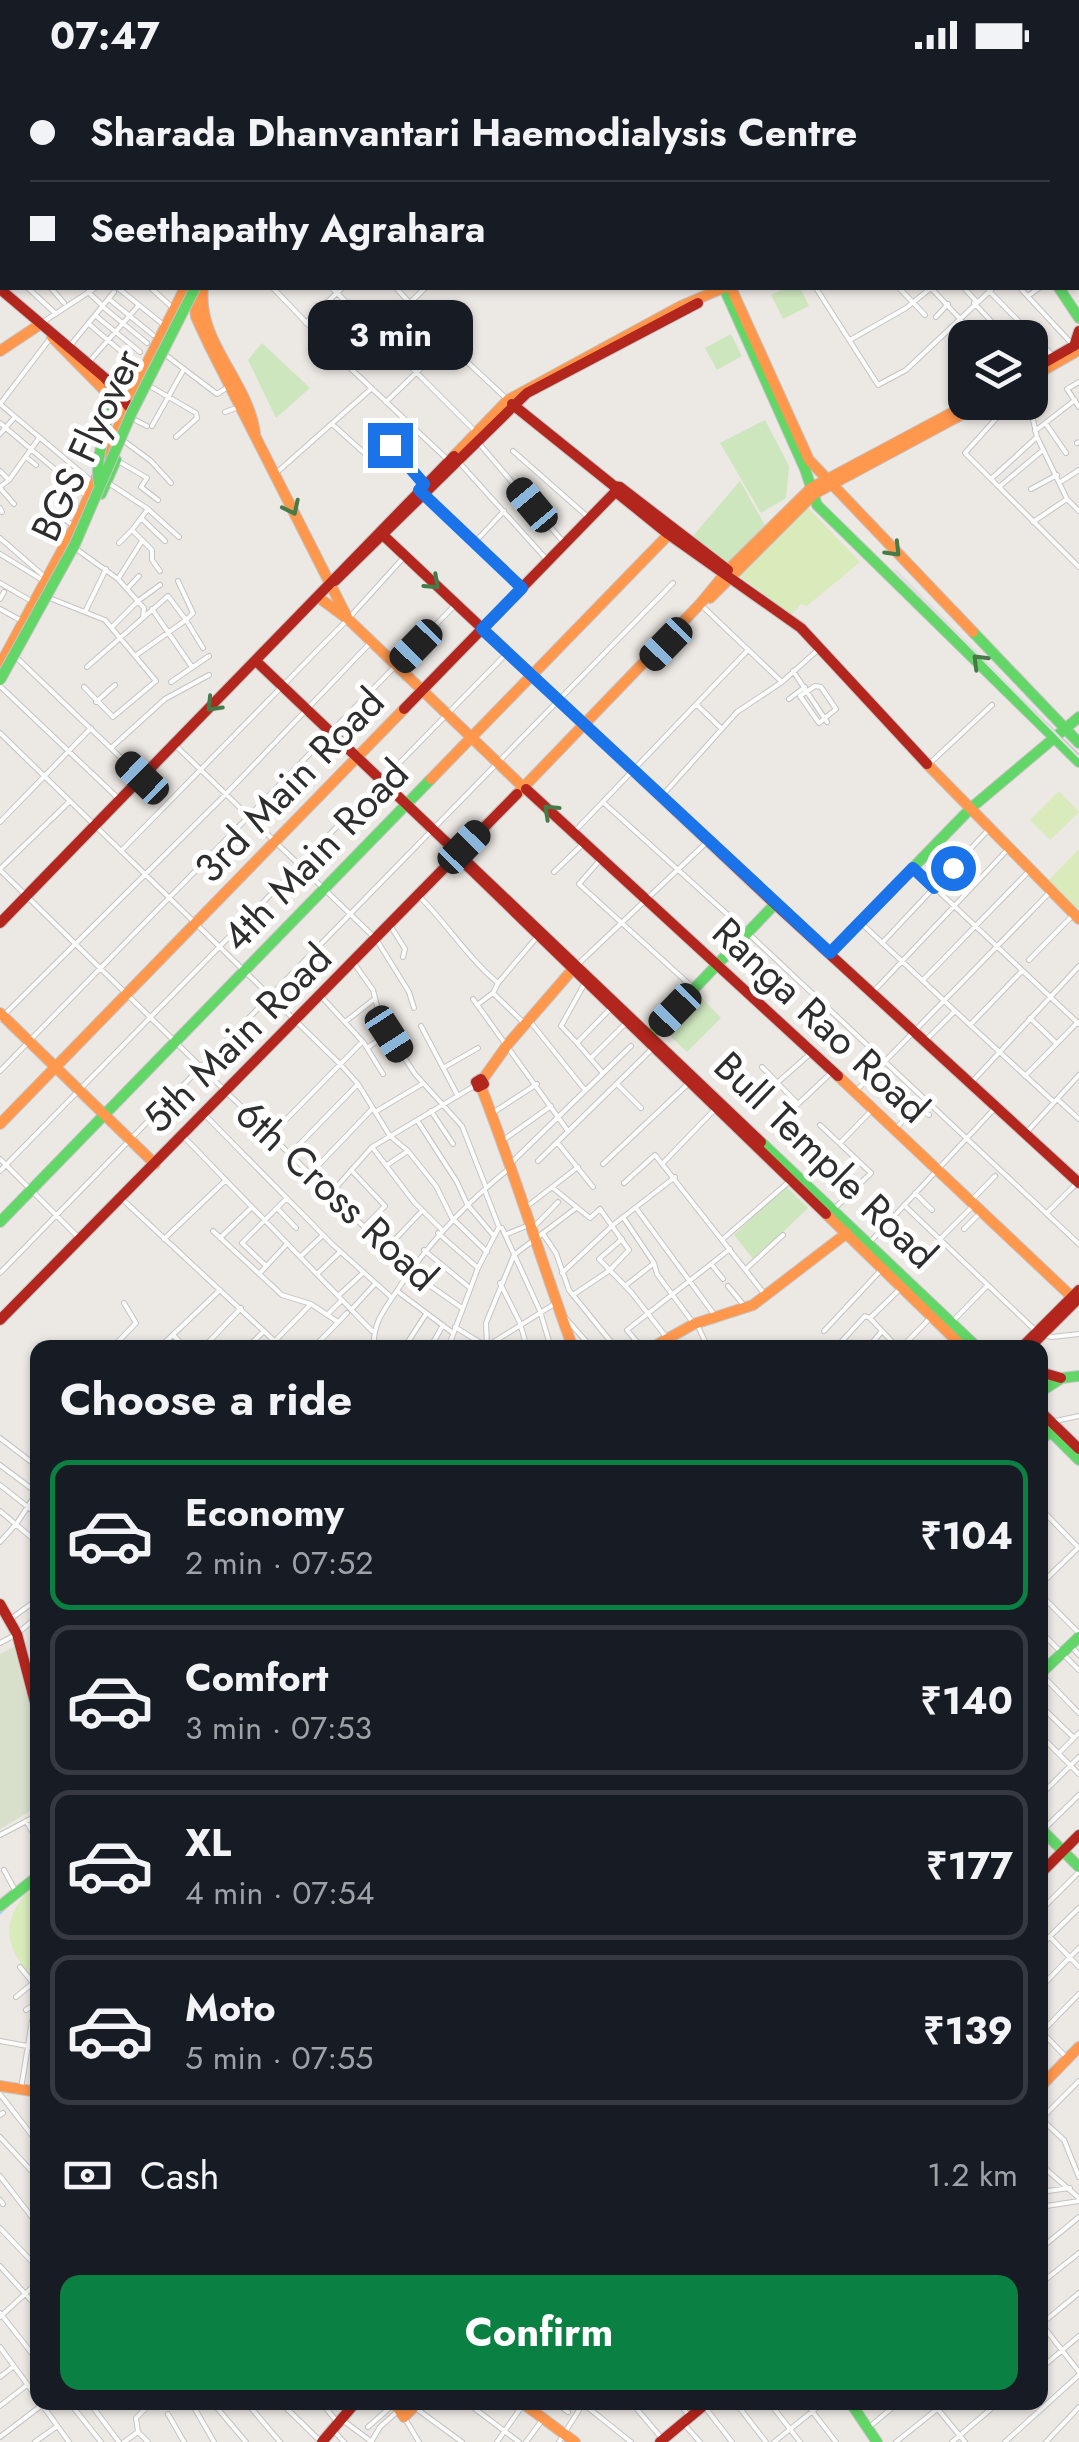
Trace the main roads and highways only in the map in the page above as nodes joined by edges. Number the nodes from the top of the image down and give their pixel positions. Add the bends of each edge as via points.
1 (1, 290) edge
2 (192, 290) edge
3 (192, 290) edge
4 (192, 290) edge
5 (193, 290) edge
6 (194, 290) edge
7 (721, 290) edge
8 (722, 290) edge
9 (727, 290) edge
10 (727, 290) edge
11 (1064, 290) edge
12 (178, 308) junction
13 (1079, 314) edge
14 (196, 317) junction
15 (38, 325) junction
16 (1079, 331) edge
17 (59, 342) junction
18 (1077, 347) edge
19 (0, 351) edge
20 (1048, 361) edge
21 (1048, 362) edge
22 (510, 402) junction
23 (244, 408) junction
24 (132, 413) junction
25 (948, 415) edge
26 (950, 420) edge
27 (102, 479) junction
28 (830, 481) junction
29 (617, 488) junction
30 (423, 489) junction
31 (812, 491) junction
32 (670, 532) junction
33 (384, 536) junction
34 (725, 577) junction
35 (330, 585) junction
36 (318, 597) junction
37 (40, 598) junction
38 (348, 619) junction
39 (482, 629) junction
40 (256, 661) junction
41 (0, 668) edge
42 (532, 675) junction
43 (0, 684) edge
44 (423, 690) junction
45 (1079, 717) edge
46 (586, 724) junction
47 (1065, 728) junction
48 (472, 737) junction
49 (1054, 738) junction
50 (1079, 743) edge
51 (357, 758) junction
52 (1079, 762) edge
53 (524, 788) junction
54 (406, 805) junction
55 (971, 808) junction
56 (457, 855) junction
57 (775, 904) junction
58 (1077, 916) edge
59 (0, 923) edge
60 (830, 953) junction
61 (719, 963) junction
62 (575, 967) junction
63 (1, 1016) edge
64 (650, 1041) junction
65 (55, 1067) junction
66 (719, 1105) junction
67 (105, 1116) junction
68 (0, 1124) edge
69 (155, 1164) junction
70 (794, 1176) junction
71 (1078, 1182) edge
72 (0, 1222) edge
73 (847, 1234) junction
74 (1077, 1295) edge
75 (0, 1320) edge
76 (1040, 1333) junction
77 (570, 1340) edge
78 (672, 1340) edge
79 (956, 1340) edge
80 (970, 1340) edge
81 (1031, 1340) edge
82 (1035, 1340) edge
83 (1079, 1376) edge
84 (1048, 1381) edge
85 (1048, 1428) edge
86 (1048, 1428) edge
87 (1079, 1449) edge
88 (1079, 1460) edge
89 (4, 1614) edge
90 (1074, 1644) edge
91 (1048, 1667) edge
92 (30, 1684) edge
93 (1079, 1835) edge
94 (1048, 1837) edge
95 (1063, 1851) junction
96 (1048, 1866) edge
97 (1079, 1870) edge
98 (30, 1882) edge
99 (0, 1906) edge
100 (1079, 2048) edge
101 (1048, 2079) edge
102 (0, 2090) edge
103 (30, 2093) edge
104 (350, 2410) edge
105 (532, 2410) edge
106 (699, 2410) edge
107 (856, 2410) edge
108 (562, 2438) edge
109 (662, 2441) edge
110 (321, 2442) edge
111 (575, 2442) edge
112 (877, 2442) edge

1 - 15 main road
2 - 12 main road
3 - 27 main road, BGS Flyover, bridge via 146,370
4 - 43 main road, BGS Flyover, bridge via 76,544
5 - 14 main road
6 - 23 main road
7 - 22 main road
8 - 22 main road
9 - 28 main road via 809,460
10 - 31 main road
11 - 13 main road
12 - 14 main road
12 - 24 main road
12 - 24 main road
14 - 23 main road
15 - 17 main road
15 - 19 main road
16 - 18 main road
17 - 24 main road via 88,363
17 - 27 main road, BGS Flyover, bridge via 110,401 95,472
18 - 20 main road
18 - 21 main road
22 - 29 main road
22 - 30 main road
23 -> 35 main road
24 - 27 main road
24 - 27 main road
25 - 28 main road
26 - 28 main road
27 - 37 main road via 75,548
27 - 37 main road via 87,496
27 - 41 main road, BGS Flyover, bridge
28 - 31 main road, 5th Main Road
28 -> 47 main road
29 - 32 main road
29 - 39 main road, 3rd Main Road
30 - 33 main road
30 - 35 main road
31 - 34 main road, 5th Main Road
49 -> 31 main road via 818,506
32 - 34 main road
32 - 42 main road, 4th Main Road
33 - 35 main road
33 -> 39 main road
34 - 46 main road, 5th Main Road
34 - 55 main road via 782,612
35 - 36 main road
35 - 38 main road
36 - 38 main road
36 - 40 main road
37 - 41 main road
37 - 43 main road
38 - 44 main road, Ranga Rao Road
39 - 42 main road
39 - 44 main road, 3rd Main Road
40 - 51 main road
40 -> 59 main road
42 - 46 main road
42 - 48 main road, 4th Main Road
44 - 48 main road, Ranga Rao Road
44 - 51 main road, 3rd Main Road
45 - 47 main road
46 - 53 main road, 5th Main Road
46 - 57 main road
47 - 49 main road
47 - 50 main road
48 - 53 main road, Ranga Rao Road
48 - 54 main road, 4th Main Road
49 - 52 main road
49 - 55 main road
51 - 54 main road
51 - 65 main road, 3rd Main Road
53 - 56 main road, 5th Main Road
61 -> 53 main road, Ranga Rao Road
54 - 56 main road
54 - 67 main road, 4th Main Road
55 - 58 main road
55 - 60 main road
56 - 62 main road, Bull Temple Road
56 - 62 main road, Bull Temple Road
56 - 69 main road, 5th Main Road
57 - 60 main road
57 - 61 main road
60 - 71 main road
61 - 64 main road
61 - 74 main road, Ranga Rao Road
62 - 64 main road, Bull Temple Road
62 - 64 main road, Bull Temple Road
62 - 77 main road via 480,1084
63 - 65 main road
64 - 66 main road, Bull Temple Road
64 - 66 main road, Bull Temple Road
65 - 67 main road
65 - 68 main road, 3rd Main Road
66 - 70 main road, Bull Temple Road
67 - 69 main road
67 - 72 main road, 4th Main Road
69 - 75 main road, 5th Main Road
70 - 73 main road, Bull Temple Road
70 - 80 main road, Bull Temple Road
73 - 78 main road via 766,1296
73 - 79 main road, Bull Temple Road
74 - 76 main road
76 - 81 main road
76 - 82 main road
83 - 84 main road
85 - 87 main road
86 - 88 main road
89 - 92 main road via 17,1634
90 - 91 main road
93 - 95 main road
94 - 95 main road
95 - 96 main road
95 - 97 main road
98 - 99 main road
100 - 101 main road
102 - 103 main road
104 - 110 main road
105 - 108 main road
106 - 109 main road
107 - 112 main road
108 - 111 main road

